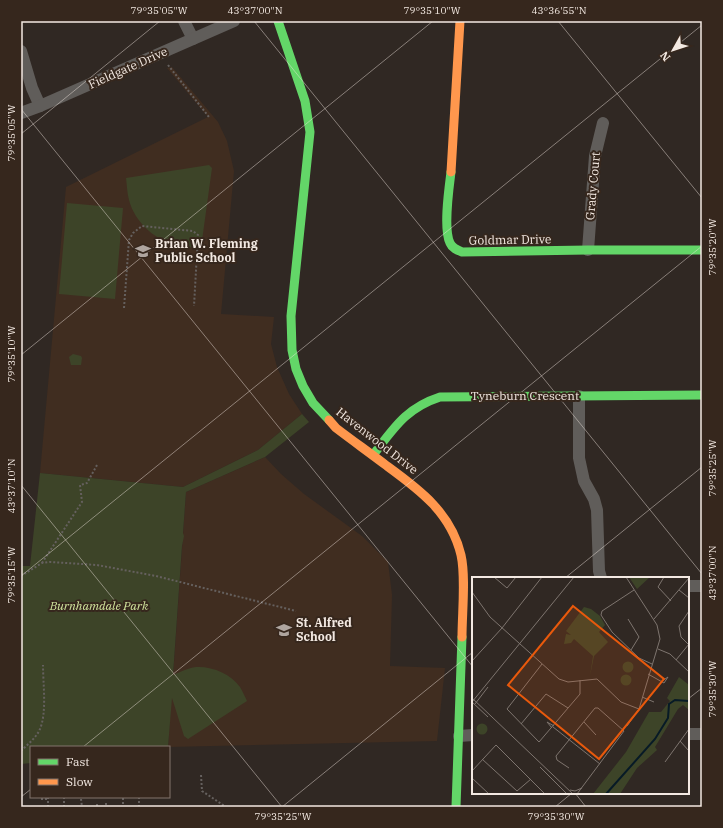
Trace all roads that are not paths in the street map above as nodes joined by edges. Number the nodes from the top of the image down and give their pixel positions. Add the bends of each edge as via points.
1 (184, 21) edge
2 (234, 21) edge
3 (278, 21) edge
4 (460, 21) edge
5 (193, 38) junction
6 (21, 51) edge
7 (40, 106) junction
8 (21, 114) edge
9 (603, 123) dead end
10 (588, 250) junction
11 (702, 250) edge
12 (578, 396) junction
13 (702, 396) edge
14 (373, 455) junction
15 (601, 577) edge
16 (689, 586) edge
17 (702, 586) edge
18 (689, 734) edge
19 (702, 734) edge
20 (472, 735) edge
21 (459, 736) junction
22 (456, 807) edge

1 - 5 street
2 - 5 street, Fieldgate Drive
3 - 14 street, Havenwood Drive via 305,101 310,132 291,316 294,360 303,386 313,403 336,428
4 - 10 street, Goldmar Drive via 447,228 449,243 456,250 467,253
5 - 7 street, Fieldgate Drive
6 - 7 street
7 - 8 street, Fieldgate Drive
9 - 10 street, Grady Court via 595,156
10 - 11 street, Goldmar Drive
12 - 13 street, Tyneburn Crescent
12 - 14 street, Tyneburn Crescent via 448,396 432,399 417,405 404,415
12 - 15 street via 579,458 584,481 597,510
14 - 21 street, Havenwood Drive via 420,490 442,514 453,532 461,555 463,573
16 - 17 street
18 - 19 street
20 - 21 street
21 - 22 street, Havenwood Drive

